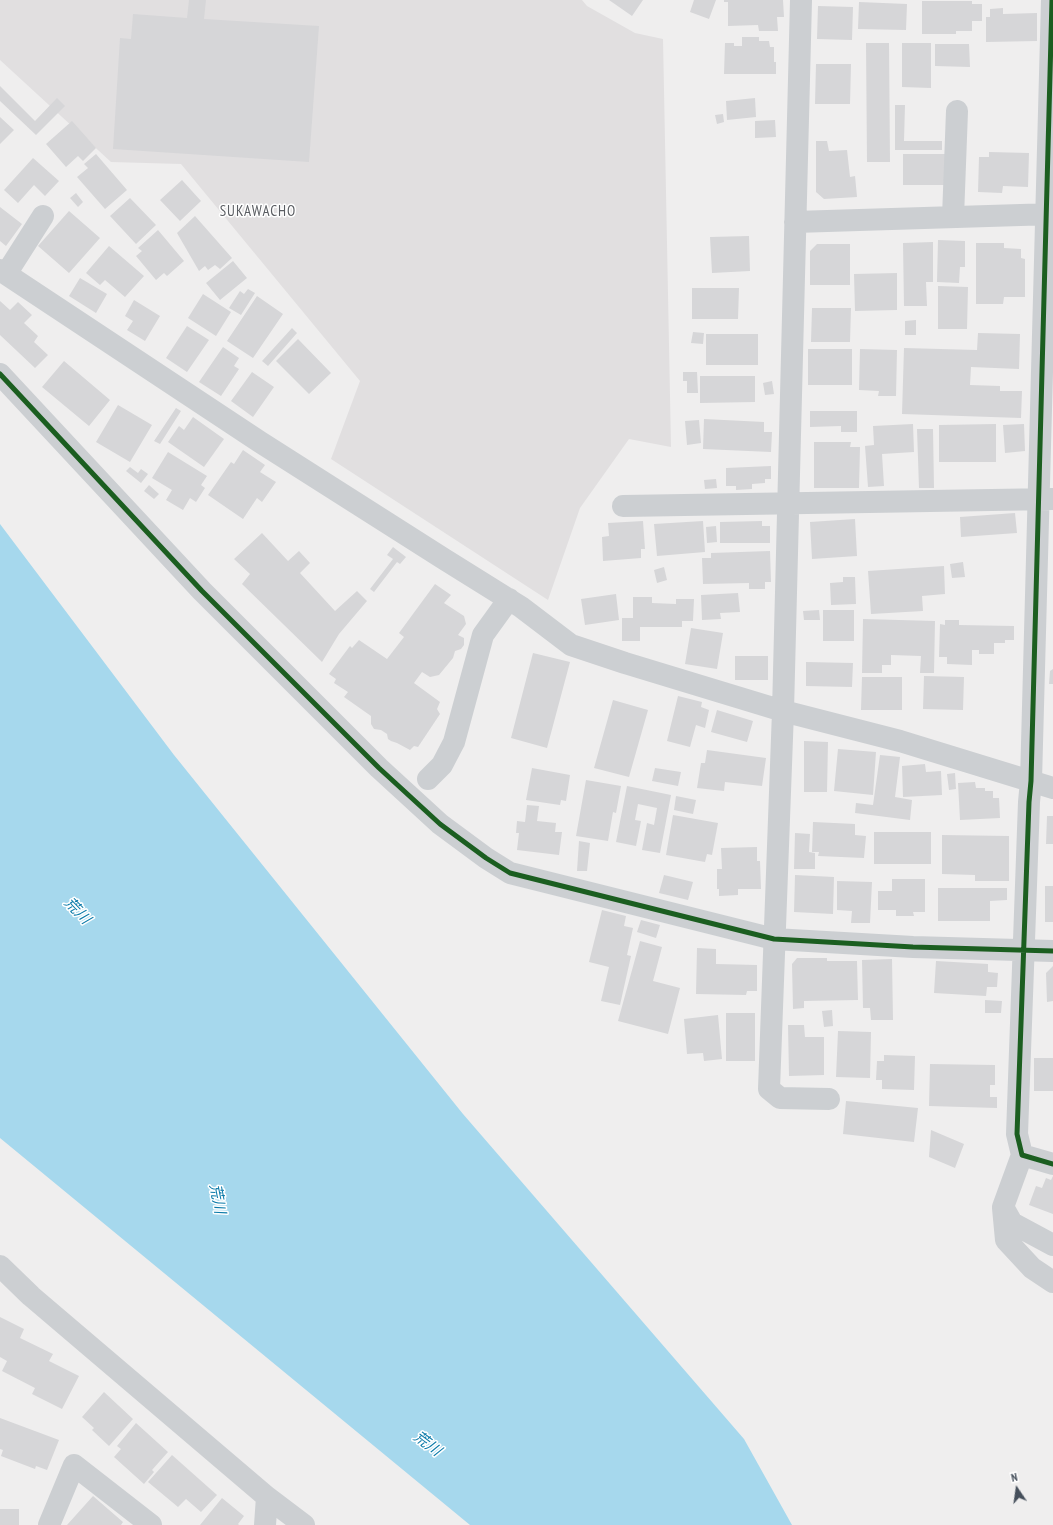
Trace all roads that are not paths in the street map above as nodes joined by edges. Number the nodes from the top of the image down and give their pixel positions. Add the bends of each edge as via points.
1 (801, 0) edge
2 (1052, 0) edge
3 (957, 111) dead end
4 (1049, 215) edge
5 (43, 216) dead end
6 (953, 217) junction
7 (794, 222) junction
8 (3, 272) edge
9 (0, 374) edge
10 (1046, 499) edge
11 (788, 504) junction
12 (623, 506) dead end
13 (509, 599) junction
14 (783, 711) junction
15 (428, 778) dead end
16 (1031, 781) junction
17 (1053, 788) edge
18 (774, 940) junction
19 (1024, 950) junction
20 (1053, 951) edge
21 (829, 1099) dead end
22 (1022, 1156) junction
23 (1053, 1164) edge
24 (1003, 1207) junction
25 (1053, 1245) edge
26 (0, 1266) edge
27 (1053, 1282) edge
28 (267, 1497) junction
29 (49, 1525) edge
30 (151, 1525) edge
31 (265, 1525) edge
32 (304, 1525) edge

1 - 7 street
2 - 4 street
3 - 6 street
4 - 6 street
4 - 10 street
5 - 8 street
6 - 7 street
7 - 11 street
8 - 13 street via 274,450
9 - 18 street via 202,591 379,768 440,824 486,858 510,873
10 - 11 street
10 - 16 street
11 - 12 street
11 - 14 street
13 - 14 street via 571,645
13 - 15 street via 483,635 454,742 442,765
14 - 16 street via 900,741
14 - 18 street
16 - 17 street
16 - 19 street
18 - 19 street
18 - 21 street via 769,1090 780,1098
19 - 20 street
19 - 22 street via 1017,1134
22 - 23 street
22 - 24 street
24 - 25 street via 1012,1223
24 - 27 street via 1006,1240 1032,1268
26 - 28 street via 31,1296
28 - 31 street
28 - 32 street
29 - 30 street via 74,1465

